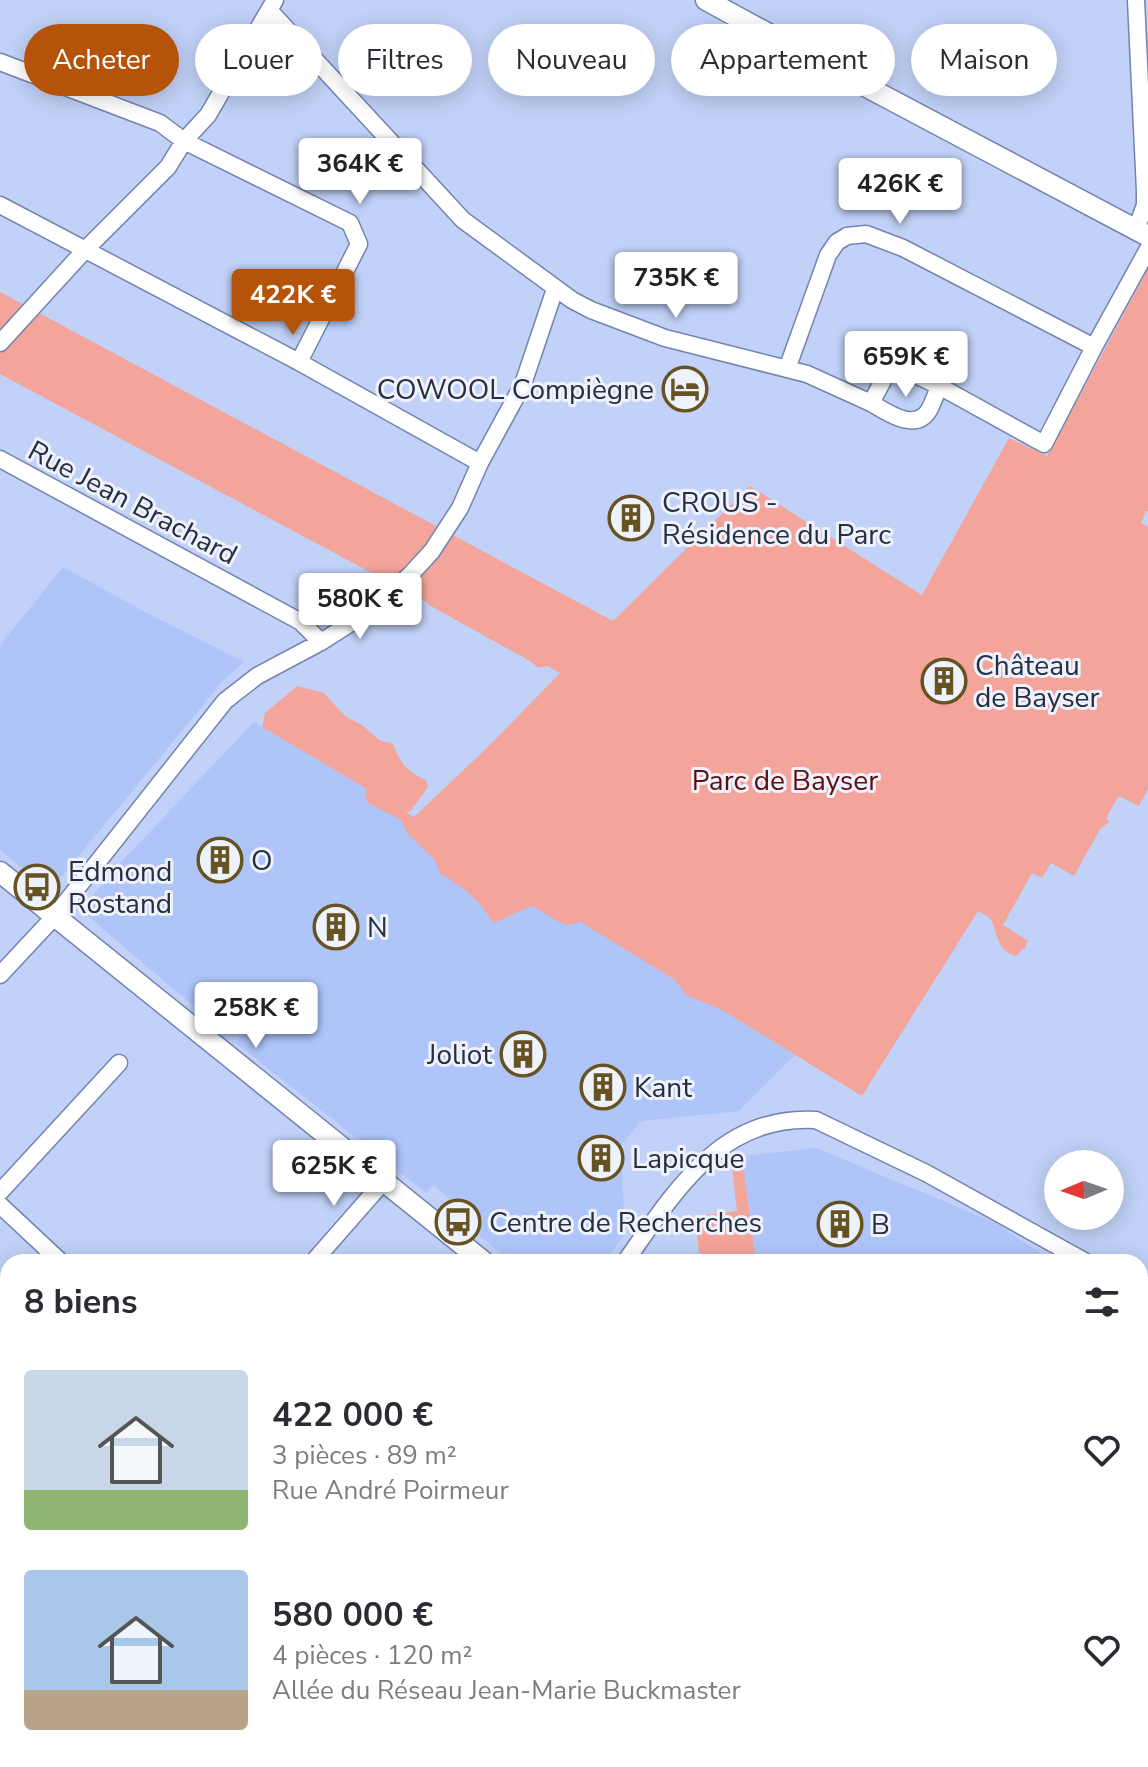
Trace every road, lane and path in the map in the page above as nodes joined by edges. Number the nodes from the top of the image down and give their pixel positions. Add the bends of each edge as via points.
1 (706, 0) edge
2 (1136, 0) edge
3 (272, 5) edge
4 (0, 62) edge
5 (184, 141) junction
6 (0, 205) edge
7 (1142, 233) edge
8 (1148, 249) edge
9 (84, 251) junction
10 (555, 289) junction
11 (0, 343) edge
12 (1094, 347) junction
13 (299, 362) junction
14 (787, 369) junction
15 (939, 386) junction
16 (871, 403) junction
17 (0, 459) edge
18 (480, 463) junction
19 (321, 642) junction
20 (0, 872) edge
21 (55, 916) junction
22 (0, 975) edge
23 (119, 1063) dead end
24 (384, 1181) junction
25 (0, 1192) edge
26 (0, 1205) edge
27 (52, 1254) edge
28 (320, 1254) edge
29 (474, 1254) edge
30 (631, 1254) edge
31 (1072, 1254) edge

1 - 7 street
2 - 7 street via 1145,191
3 - 5 street via 208,115
3 - 10 street via 463,220
4 - 5 street via 160,123
5 - 9 street via 168,167
5 - 13 street via 350,223 359,244
6 - 9 street
8 - 12 street
9 - 11 street
9 - 13 street
10 - 14 street via 591,310 665,338
10 - 18 street via 523,384
12 - 14 street via 866,234 847,236 828,255
12 - 15 street via 1044,444
13 - 18 street
14 - 16 street
15 - 16 street via 905,370 894,371 886,375
15 - 16 street via 928,413 918,420 904,420
17 - 19 street, Rue Jean Brachard via 301,622
18 - 19 street via 432,551 368,612
19 - 21 street via 257,676 225,701
20 - 21 street
21 - 22 street
21 - 24 street
23 - 25 street
24 - 28 street
24 - 29 street
26 - 27 street
30 - 31 street via 698,1165 724,1144 798,1119 816,1120 926,1173

